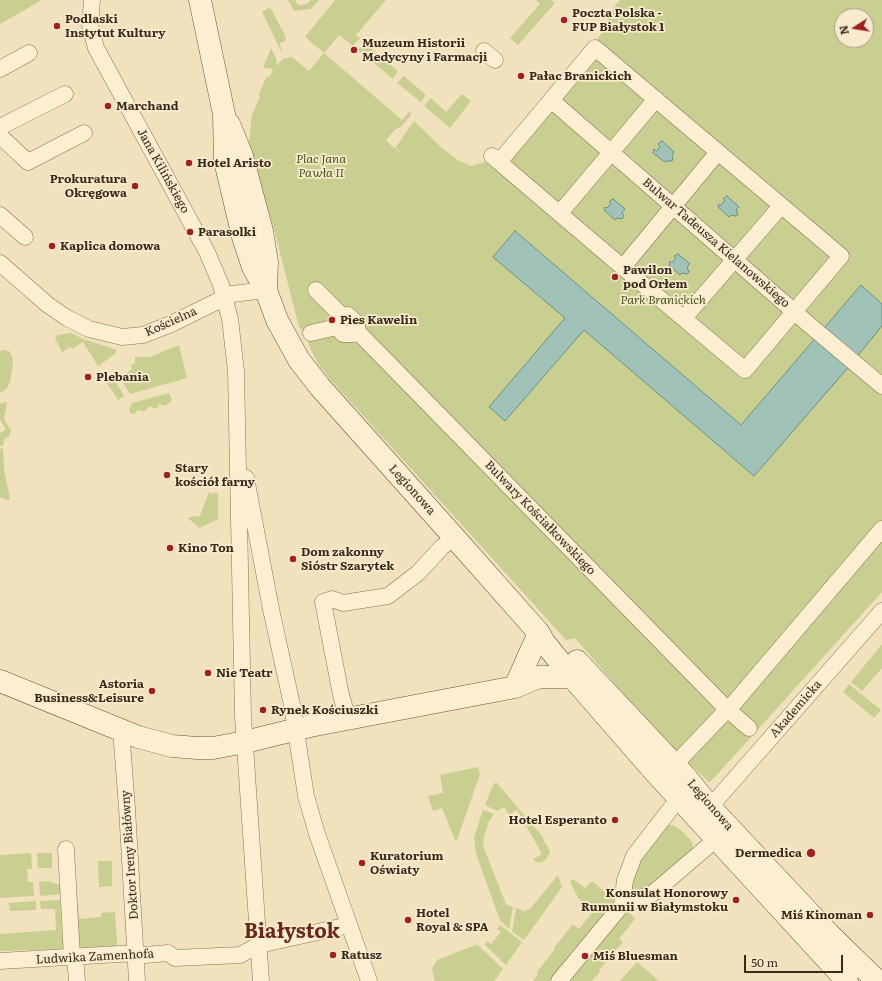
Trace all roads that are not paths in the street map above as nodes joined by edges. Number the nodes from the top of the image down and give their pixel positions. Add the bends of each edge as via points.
1 (92, 0) edge
2 (200, 0) edge
3 (29, 53) dead end
4 (0, 69) edge
5 (64, 94) dead end
6 (656, 99) junction
7 (551, 100) junction
8 (0, 127) edge
9 (84, 133) dead end
10 (0, 136) edge
11 (611, 152) junction
12 (718, 152) junction
13 (673, 206) junction
14 (781, 206) junction
15 (560, 213) junction
16 (0, 215) edge
17 (25, 237) dead end
18 (734, 260) junction
19 (0, 263) edge
20 (623, 267) junction
21 (266, 290) junction
22 (316, 290) dead end
23 (224, 297) junction
24 (794, 312) junction
25 (684, 318) junction
26 (340, 321) junction
27 (311, 333) dead end
28 (882, 386) edge
29 (237, 435) junction
30 (882, 529) edge
31 (454, 537) junction
32 (882, 611) edge
33 (539, 633) junction
34 (582, 677) junction
35 (0, 681) edge
36 (514, 687) junction
37 (728, 709) junction
38 (348, 719) junction
39 (749, 728) dead end
40 (121, 730) junction
41 (296, 730) junction
42 (245, 742) junction
43 (682, 757) dead end
44 (672, 807) dead end
45 (710, 807) junction
46 (707, 847) dead end
47 (66, 849) dead end
48 (622, 905) junction
49 (349, 925) junction
50 (258, 945) junction
51 (136, 953) junction
52 (74, 957) junction
53 (0, 961) edge
54 (77, 981) edge
55 (137, 981) edge
56 (261, 981) edge
57 (369, 981) edge
58 (559, 981) edge
59 (847, 981) edge
60 (877, 981) edge

1 - 23 street, Jana Kilińskiego via 90,25 96,48 207,252
2 - 21 main road via 224,114 225,161 243,237 253,267
3 - 4 street
5 - 8 street
6 - 7 street via 595,48
6 - 11 street
6 - 12 street
7 - 11 street, Bulwar Tadeusza Kielanowskiego
7 - 15 street via 496,159
9 - 10 street via 28,162
11 - 13 street, Bulwar Tadeusza Kielanowskiego
11 - 15 street
12 - 13 street
12 - 14 street
13 - 18 street, Bulwar Tadeusza Kielanowskiego
13 - 20 street
14 - 18 street
14 - 24 street via 841,256
15 - 20 street
16 - 17 street
18 - 24 street, Bulwar Tadeusza Kielanowskiego
18 - 25 street
19 - 23 street, Kościelna via 48,305 67,318 88,329 110,336 143,335
20 - 25 street
21 - 23 street, Kościelna
21 - 31 main road, Legionowa via 289,344 320,388
22 - 26 street, Bulwary Kościałkowskiego
23 - 29 street via 235,349
24 - 25 street via 745,370
24 - 28 street, Bulwar Tadeusza Kielanowskiego
26 - 27 street
26 - 37 street, Bulwary Kościałkowskiego via 343,334 353,334 357,331
29 - 41 street
29 - 42 street
30 - 37 street
31 - 33 main road, Legionowa
31 - 38 street via 418,572 388,596 343,603 332,599 323,602
32 - 45 street, Akademicka
33 - 34 main road, Legionowa via 544,642
33 - 36 main road
34 - 36 main road via 541,687
34 - 45 main road, Legionowa via 685,776
34 - 59 main road, Legionowa via 661,779
35 - 40 main road
36 - 38 main road
37 - 39 street, Bulwary Kościałkowskiego
37 - 43 street
38 - 41 main road
40 - 42 main road via 148,741 182,747 213,748
40 - 51 street, Doktor Ireny Białówny
41 - 42 main road
41 - 49 street via 310,811
42 - 50 street
44 - 48 street via 634,856 625,880
45 - 60 main road, Legionowa via 829,934
46 - 48 street via 652,894
47 - 52 street
48 - 58 street
49 - 50 street, Ludwika Zamenhofa
49 - 57 street
50 - 51 street, Ludwika Zamenhofa via 240,955 215,957 175,958 168,954
50 - 56 street
51 - 52 street, Ludwika Zamenhofa
51 - 55 street, Doktor Ireny Białówny
52 - 53 street, Ludwika Zamenhofa
52 - 54 street

